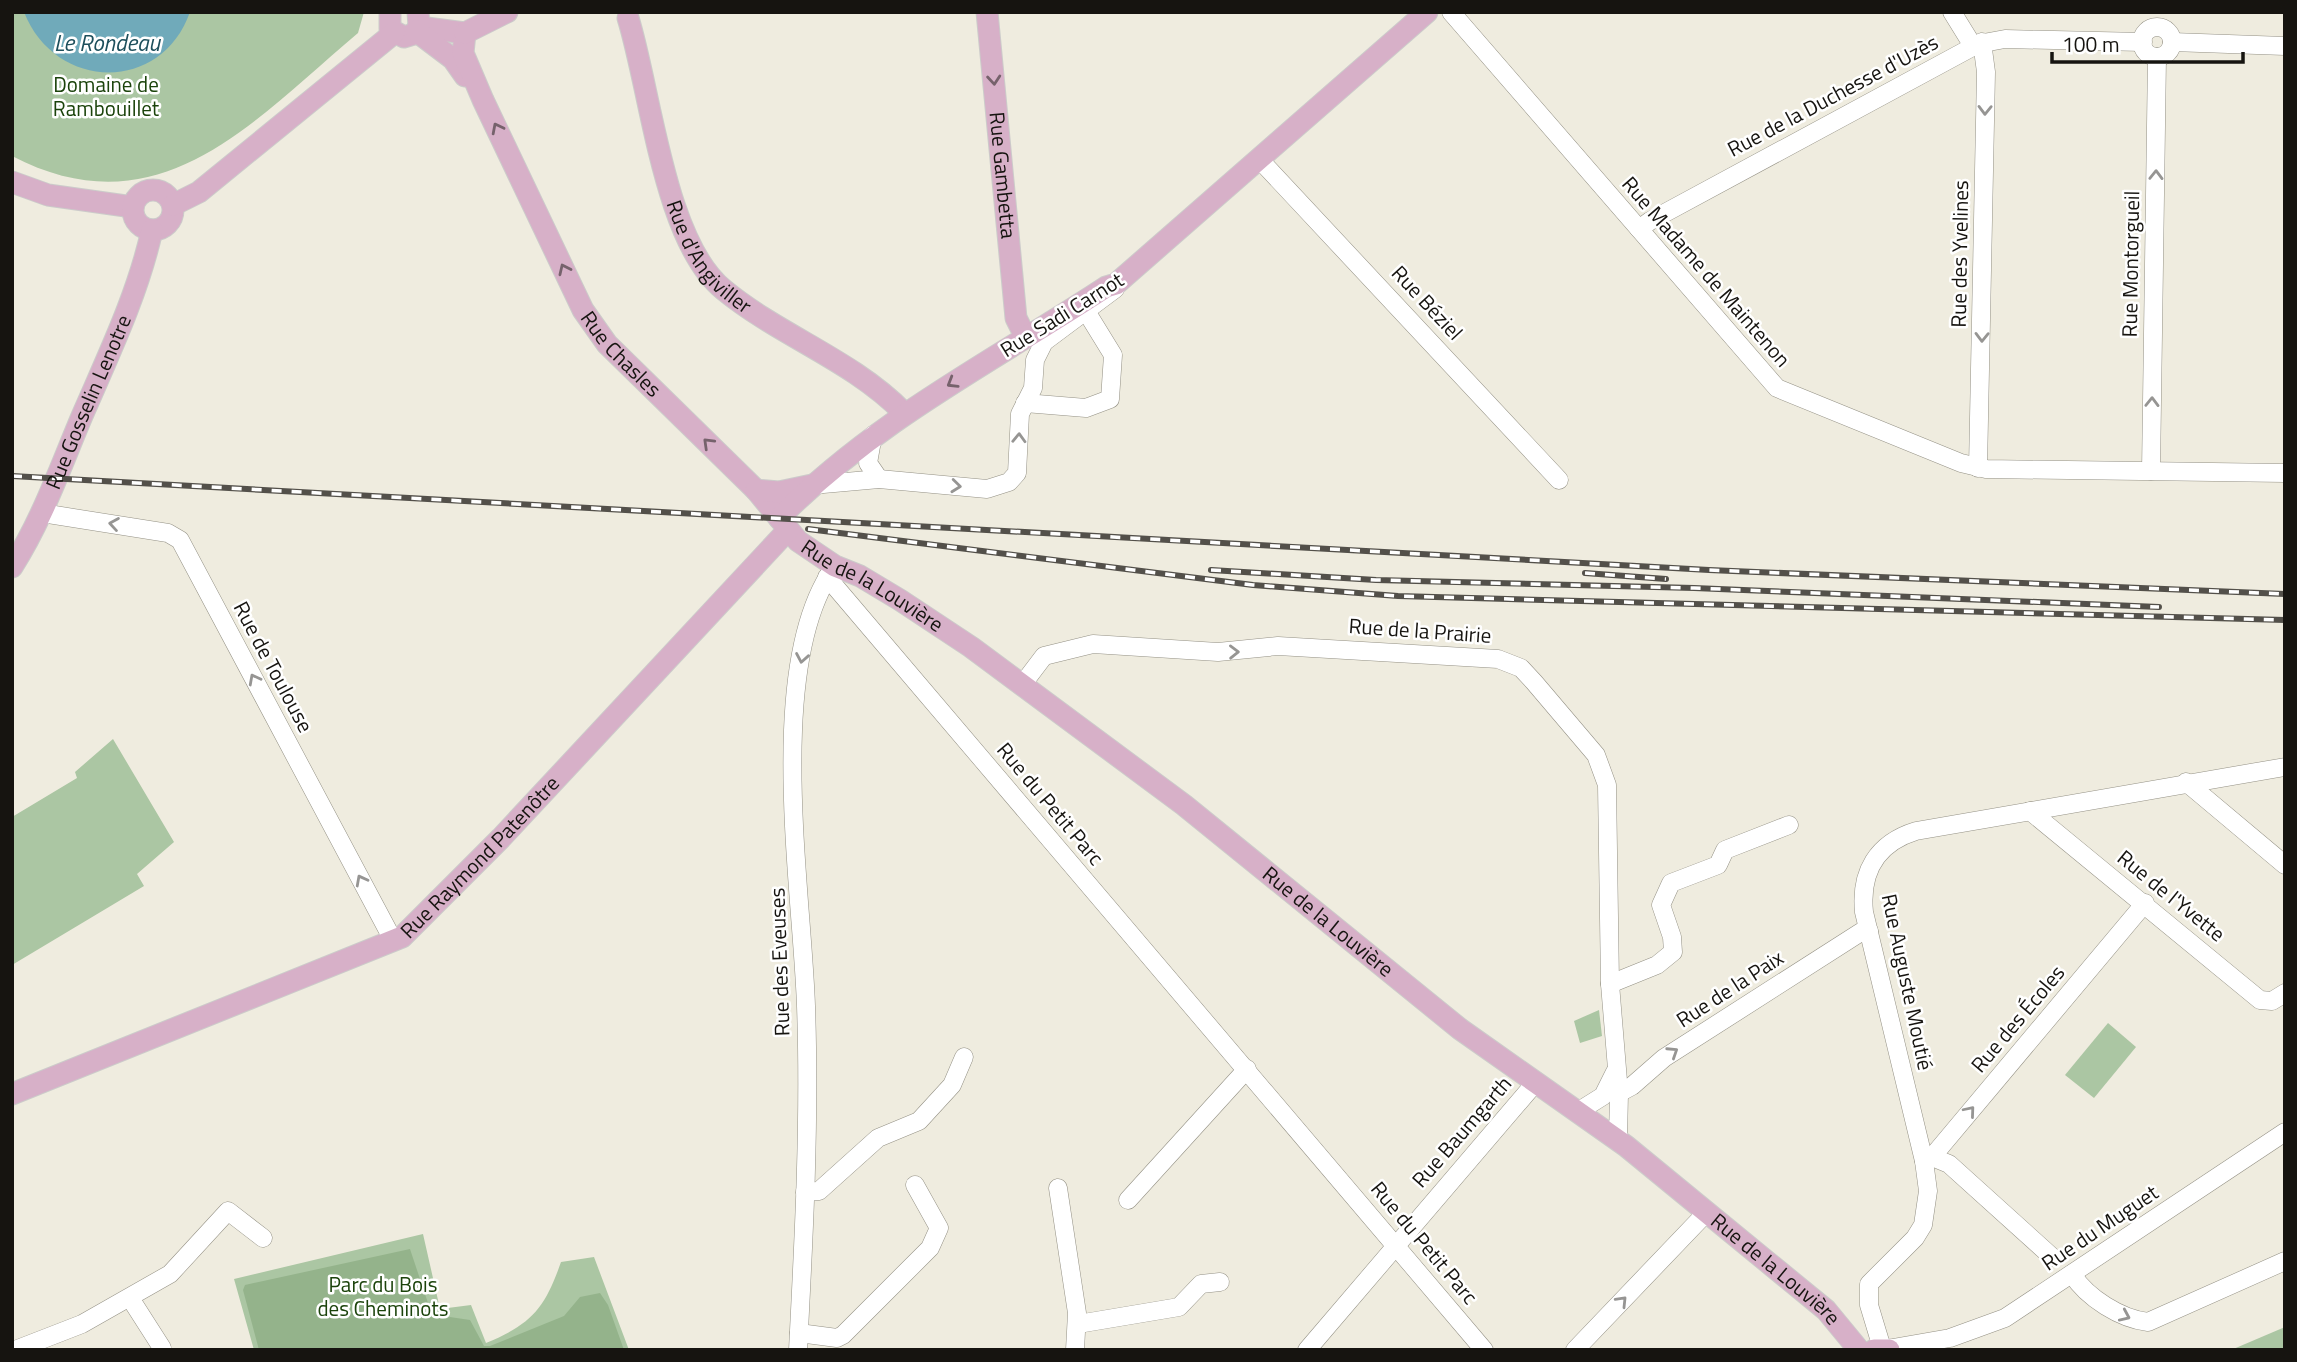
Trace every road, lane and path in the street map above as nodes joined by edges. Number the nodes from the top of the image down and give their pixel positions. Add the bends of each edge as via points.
1 (507, 12) edge
2 (987, 12) edge
3 (1427, 12) edge
4 (1451, 12) edge
5 (1952, 12) edge
6 (626, 14) edge
7 (2157, 20) edge
8 (392, 23) edge
9 (418, 23) edge
10 (465, 33) junction
11 (2143, 42) junction
12 (2172, 42) junction
13 (1977, 44) junction
14 (2285, 46) edge
15 (2157, 57) junction
16 (483, 100) junction
17 (1261, 160) junction
18 (12, 182) edge
19 (173, 205) junction
20 (133, 207) junction
21 (1639, 229) junction
22 (152, 230) junction
23 (1110, 292) junction
24 (1085, 308) junction
25 (1068, 326) junction
26 (1035, 336) junction
27 (1105, 340) junction
28 (1000, 354) junction
29 (1035, 360) junction
30 (1025, 403) junction
31 (904, 412) junction
32 (873, 435) junction
33 (1978, 468) junction
34 (2151, 471) junction
35 (2285, 473) edge
36 (879, 479) junction
37 (1559, 480) dead end
38 (812, 485) junction
39 (756, 490) junction
40 (42, 513) junction
41 (783, 524) junction
42 (12, 567) edge
43 (834, 579) junction
44 (1022, 685) junction
45 (2285, 767) edge
46 (2186, 782) junction
47 (2030, 811) junction
48 (1789, 825) dead end
49 (2285, 866) edge
50 (2145, 904) junction
51 (1869, 931) junction
52 (393, 940) junction
53 (1610, 984) junction
54 (2285, 993) edge
55 (964, 1057) dead end
56 (1247, 1069) junction
57 (1615, 1072) junction
58 (1536, 1082) junction
59 (1619, 1093) junction
60 (12, 1094) edge
61 (1578, 1111) junction
62 (2285, 1132) edge
63 (1618, 1139) junction
64 (1928, 1159) junction
65 (915, 1185) dead end
66 (1058, 1188) dead end
67 (805, 1192) junction
68 (1128, 1200) dead end
69 (1706, 1213) junction
70 (263, 1238) dead end
71 (1397, 1245) junction
72 (2052, 1257) dead end
73 (2285, 1261) edge
74 (2072, 1274) junction
75 (1220, 1282) dead end
76 (130, 1298) junction
77 (1078, 1324) junction
78 (799, 1341) edge
79 (1928, 1346) edge
80 (162, 1348) edge
81 (1883, 1349) edge
82 (15, 1350) edge
83 (1075, 1350) edge
84 (1307, 1350) edge
85 (1484, 1350) edge
86 (1575, 1350) edge
87 (1858, 1350) edge

1 - 10 main road
2 -> 26 main road, Rue Gambetta via 1016,318
3 - 17 main road, Rue Sadi Carnot
4 - 21 street, Rue Madame de Maintenon
5 - 13 street
6 - 31 main road, Rue d'Angiviller via 676,212 693,254 706,272 744,305 860,376
7 - 11 street
7 - 12 street
8 - 9 main road via 404,37
8 - 19 main road via 199,192
9 - 10 main road
9 - 16 main road via 453,59
10 - 16 main road via 463,53
11 - 13 street, Rue de la Duchesse d'Uzès via 2005,39
11 - 15 street via 2145,51
12 - 14 street
12 - 15 street via 2166,54
13 - 21 street, Rue de la Duchesse d'Uzès
13 -> 33 street, Rue des Yvelines via 1986,72
34 -> 15 street, Rue Montorgueil
39 -> 16 main road, Rue Chasles via 596,329
17 - 23 main road, Rue Sadi Carnot
17 - 37 street, Rue Béziel
18 - 20 main road via 58,197
19 - 20 main road via 164,192 151,190 139,195
19 - 22 main road via 170,222
20 - 22 main road via 139,225
21 - 33 street, Rue Madame de Maintenon via 1777,388
22 - 40 main road, Rue Gosselin Lenotre via 146,258
23 - 24 main road, Rue Sadi Carnot
23 - 27 street
24 - 25 street
24 - 26 main road, Rue Sadi Carnot
24 - 27 street
25 - 26 street
25 - 27 street
26 - 28 main road, Rue Sadi Carnot
26 - 29 street
27 - 30 street via 1114,364 1110,398 1086,408
28 - 29 street via 1020,353
28 -> 31 main road, Rue Sadi Carnot
29 - 30 street via 1033,388
36 -> 30 street via 1001,487 1017,473 1020,414
31 - 32 main road, Rue Sadi Carnot
32 - 36 street via 868,463
32 - 38 main road, Rue Sadi Carnot
33 - 34 street, Rue Madame de Maintenon
34 - 35 street, Rue Madame de Maintenon
36 - 38 street
38 - 39 main road via 779,492
38 - 41 main road, Rue Sadi Carnot
39 - 41 main road, Rue Chasles
40 - 42 main road, Rue Gosselin Lenotre
52 -> 40 street, Rue de Toulouse via 180,541 168,533
41 - 43 main road, Rue de la Louvière
41 - 52 main road, Rue Raymond Patenôtre via 500,838 416,926
43 - 44 main road, Rue de la Louvière via 901,600
43 - 56 street, Rue du Petit Parc
43 -> 67 street, Rue des Eveuses via 812,605 792,714 806,1007
44 -> 53 street, Rue de la Prairie via 1044,656 1093,644 1218,652 1278,646 1428,654 1498,659 1521,668 1602,765 1607,785
44 - 58 main road, Rue de la Louvière via 1184,805 1460,1030
45 - 46 street, Rue Auguste Moutié
46 - 47 street, Rue Auguste Moutié
46 - 49 street
47 - 50 street, Rue de l'Yvette
47 - 51 street, Rue Auguste Moutié via 1916,831 1893,840 1876,856 1865,880 1863,900
48 - 53 street via 1725,850 1718,864 1671,883 1661,905 1673,952 1657,965
50 - 54 street, Rue de l'Yvette via 2260,1000 2272,1001
64 -> 50 street, Rue des Écoles
59 -> 51 street, Rue de la Paix via 1664,1058
51 - 64 street, Rue Auguste Moutié
52 - 60 main road, Rue Raymond Patenôtre
53 - 57 street, Rue de la Prairie
55 - 67 street via 952,1085 919,1121 878,1138 819,1191
56 - 68 street
56 - 71 street, Rue du Petit Parc
57 - 59 street, Rue de la Prairie
57 - 61 street via 1603,1096
58 - 61 main road, Rue de la Louvière
58 - 71 street, Rue Baumgarth
59 - 63 street, Rue de la Prairie
61 - 63 main road, Rue de la Louvière
62 - 74 street, Rue du Muguet
63 - 69 main road, Rue de la Louvière
64 - 72 street via 1949,1164
64 - 81 street, Rue Auguste Moutié via 1923,1225 1869,1284 1869,1305
65 - 78 street via 939,1228 930,1248 843,1335
66 - 77 street
67 - 78 street, Rue des Eveuses
86 -> 69 street
69 - 87 main road, Rue de la Louvière via 1826,1310
70 - 76 street via 229,1211 178,1266
71 - 84 street, Rue Baumgarth
71 - 85 street, Rue du Petit Parc
74 -> 73 street via 2112,1310 2129,1320 2148,1322
74 - 79 street, Rue du Muguet via 2005,1318
75 - 77 street via 1201,1284 1180,1307
76 - 80 street
76 - 82 street via 64,1332
77 - 83 street
79 - 81 street, Rue du Muguet

